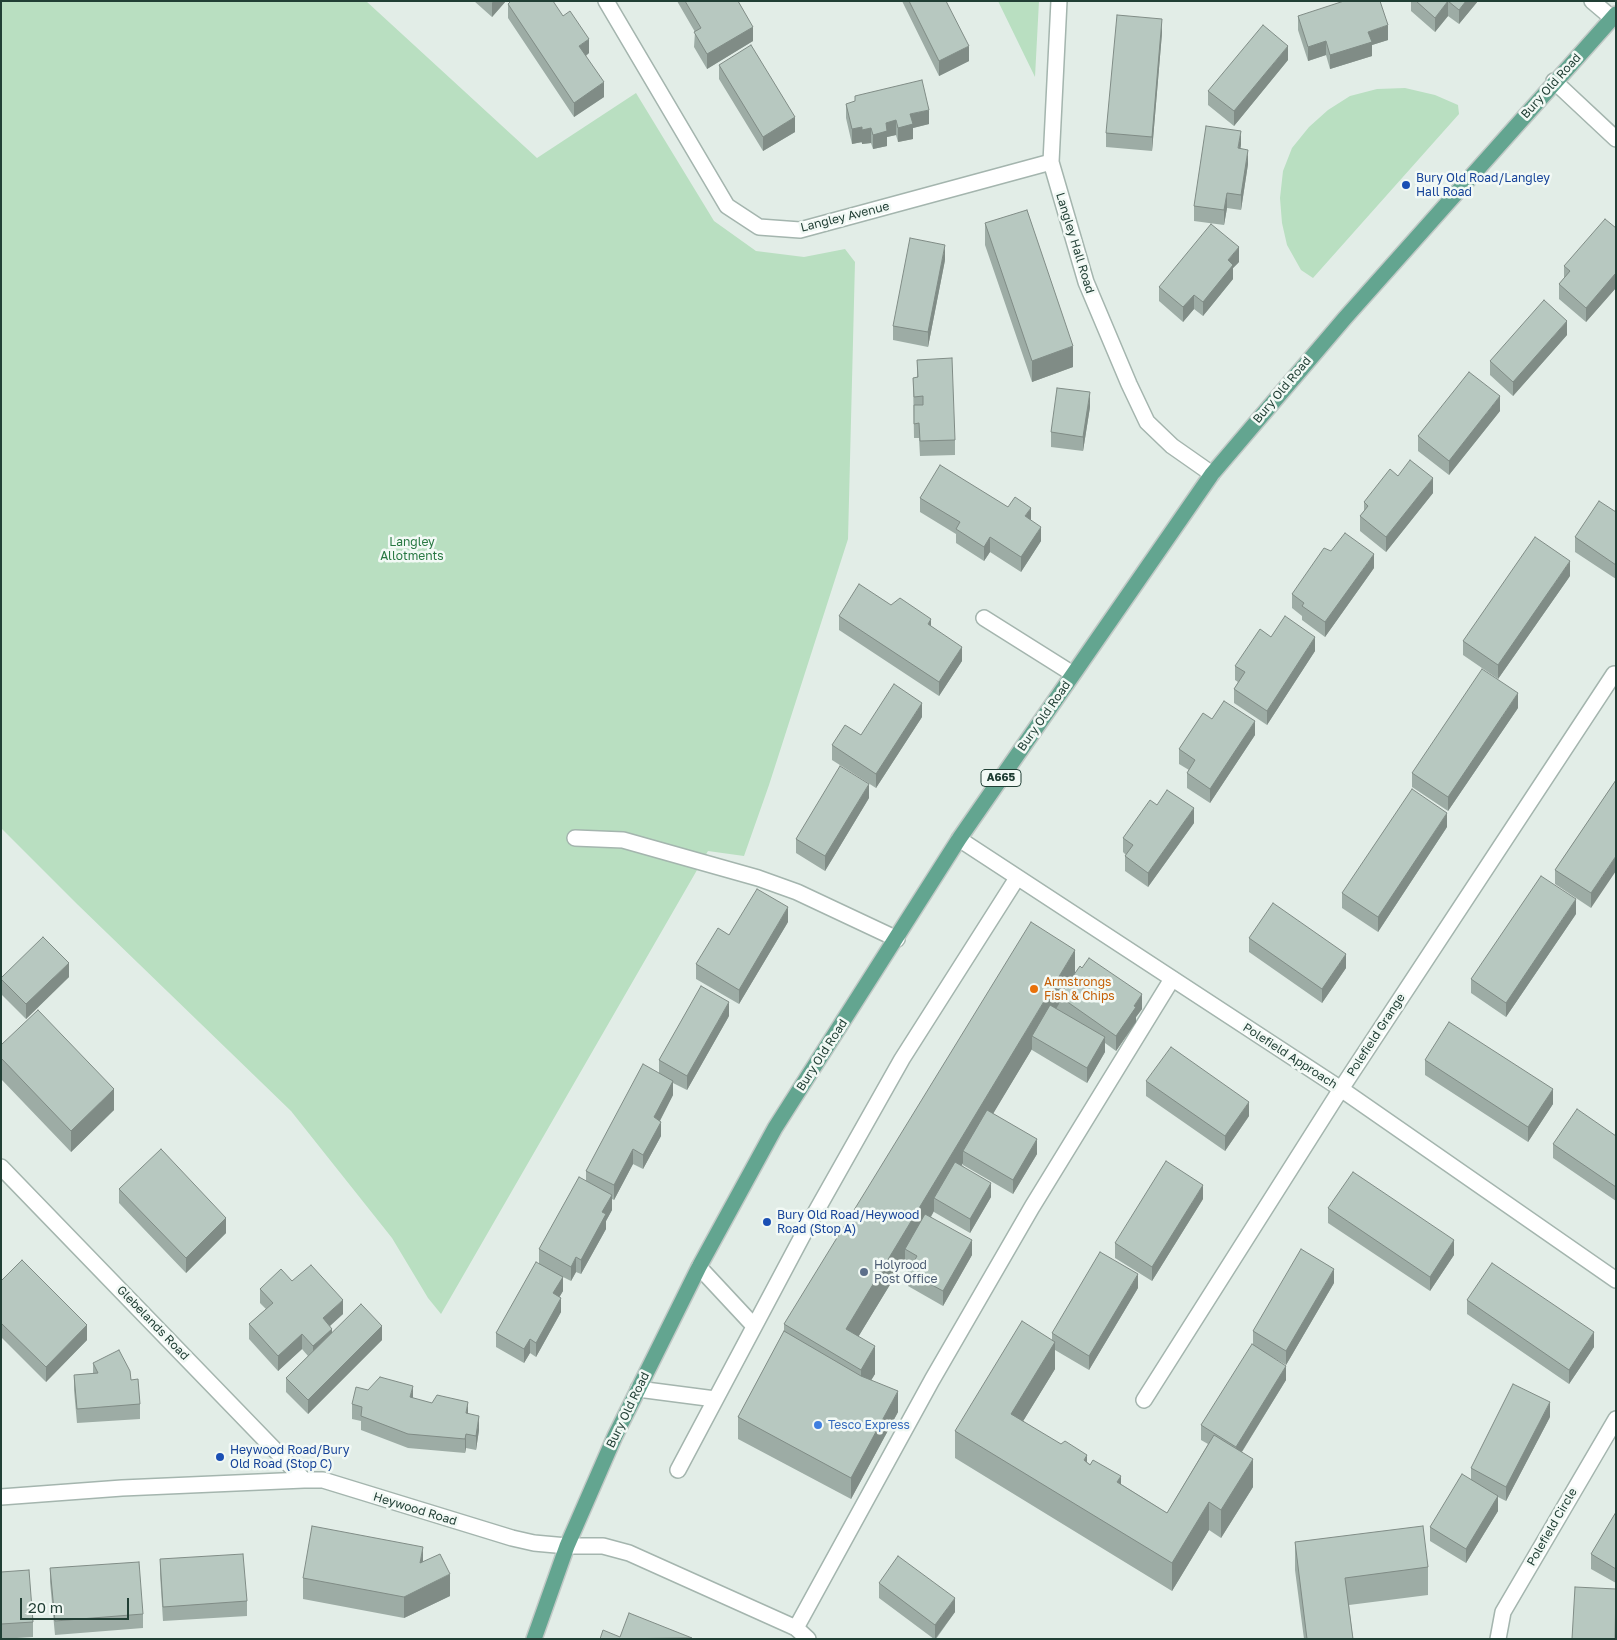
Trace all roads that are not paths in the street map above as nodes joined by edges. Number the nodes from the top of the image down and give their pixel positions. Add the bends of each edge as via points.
1 (606, 1) edge
2 (1059, 1) edge
3 (1592, 1) edge
4 (1614, 16) edge
5 (1554, 81) junction
6 (1616, 140) edge
7 (1050, 162) junction
8 (1212, 474) junction
9 (984, 618) dead end
10 (1073, 674) junction
11 (1614, 674) dead end
12 (575, 838) dead end
13 (959, 839) junction
14 (1017, 878) junction
15 (897, 938) junction
16 (1172, 979) junction
17 (1341, 1089) junction
18 (1, 1167) edge
19 (698, 1267) junction
20 (1616, 1280) edge
21 (754, 1326) junction
22 (638, 1389) junction
23 (715, 1399) junction
24 (1144, 1400) dead end
25 (1616, 1419) edge
26 (678, 1470) dead end
27 (304, 1480) junction
28 (1, 1497) edge
29 (567, 1546) junction
30 (796, 1628) junction
31 (534, 1639) edge
32 (808, 1639) edge
33 (1498, 1639) edge

1 - 7 street, Langley Avenue via 728,206 759,227 800,230
2 - 7 street, Langley Hall Road
3 - 4 street
4 - 5 main road, Bury Old Road / A665
5 - 6 street
5 - 8 main road, Bury Old Road / A665
7 - 8 street, Langley Hall Road via 1086,282 1147,422 1172,446
8 - 10 main road, Bury Old Road / A665
9 - 10 street
10 - 13 main road, Bury Old Road / A665
11 - 17 street, Polefield Grange
12 - 15 street via 623,840 758,878 797,892
13 - 14 street, Polefield Approach
13 - 15 main road, Bury Old Road / A665
14 - 16 street, Polefield Approach
14 - 21 street via 902,1059
15 - 19 main road, Bury Old Road / A665 via 775,1128
16 - 17 street, Polefield Approach
16 - 30 street via 1032,1206
17 - 20 street, Polefield Approach
17 - 24 street, Polefield Grange
18 - 27 street, Glebelands Road
19 - 21 street
19 - 22 main road, Bury Old Road / A665
21 - 23 street
22 - 23 street
22 - 29 main road, Bury Old Road / A665
23 - 26 street
25 - 33 street, Polefield Circle via 1503,1612
27 - 28 street, Heywood Road
27 - 29 street, Heywood Road via 323,1480 512,1538
29 - 30 street, Heywood Road via 603,1546 629,1553
29 - 31 main road, Bury Old Road / A665
30 - 32 street, Heywood Road

